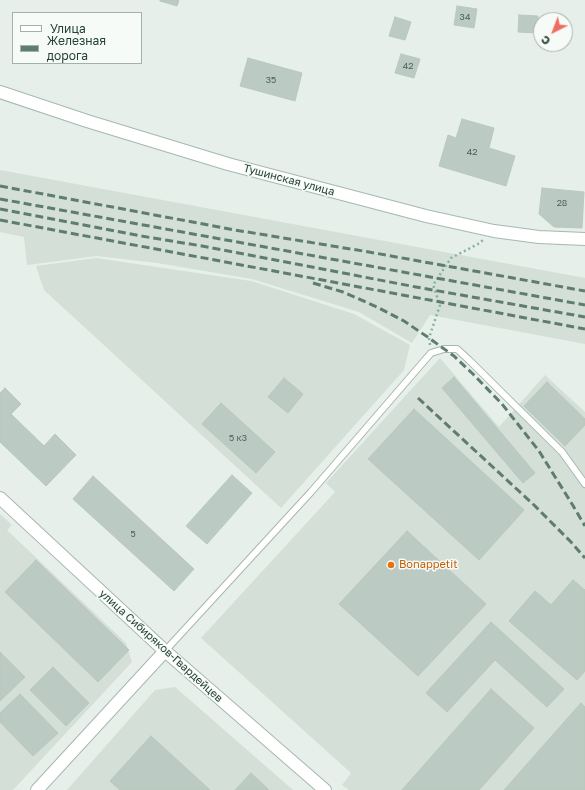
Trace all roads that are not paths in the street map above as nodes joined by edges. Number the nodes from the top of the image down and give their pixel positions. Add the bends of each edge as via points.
1 (0, 92) edge
2 (585, 239) edge
3 (585, 484) edge
4 (0, 498) edge
5 (165, 651) junction
6 (37, 790) edge
7 (325, 790) edge

1 - 2 street, Тушинская улица via 228,164 426,216 494,231 539,237
3 - 5 lane via 562,452 457,349 431,353 311,492
4 - 5 street, улица Сибиряков-Гвардейцев
5 - 6 street
5 - 7 street, улица Сибиряков-Гвардейцев

